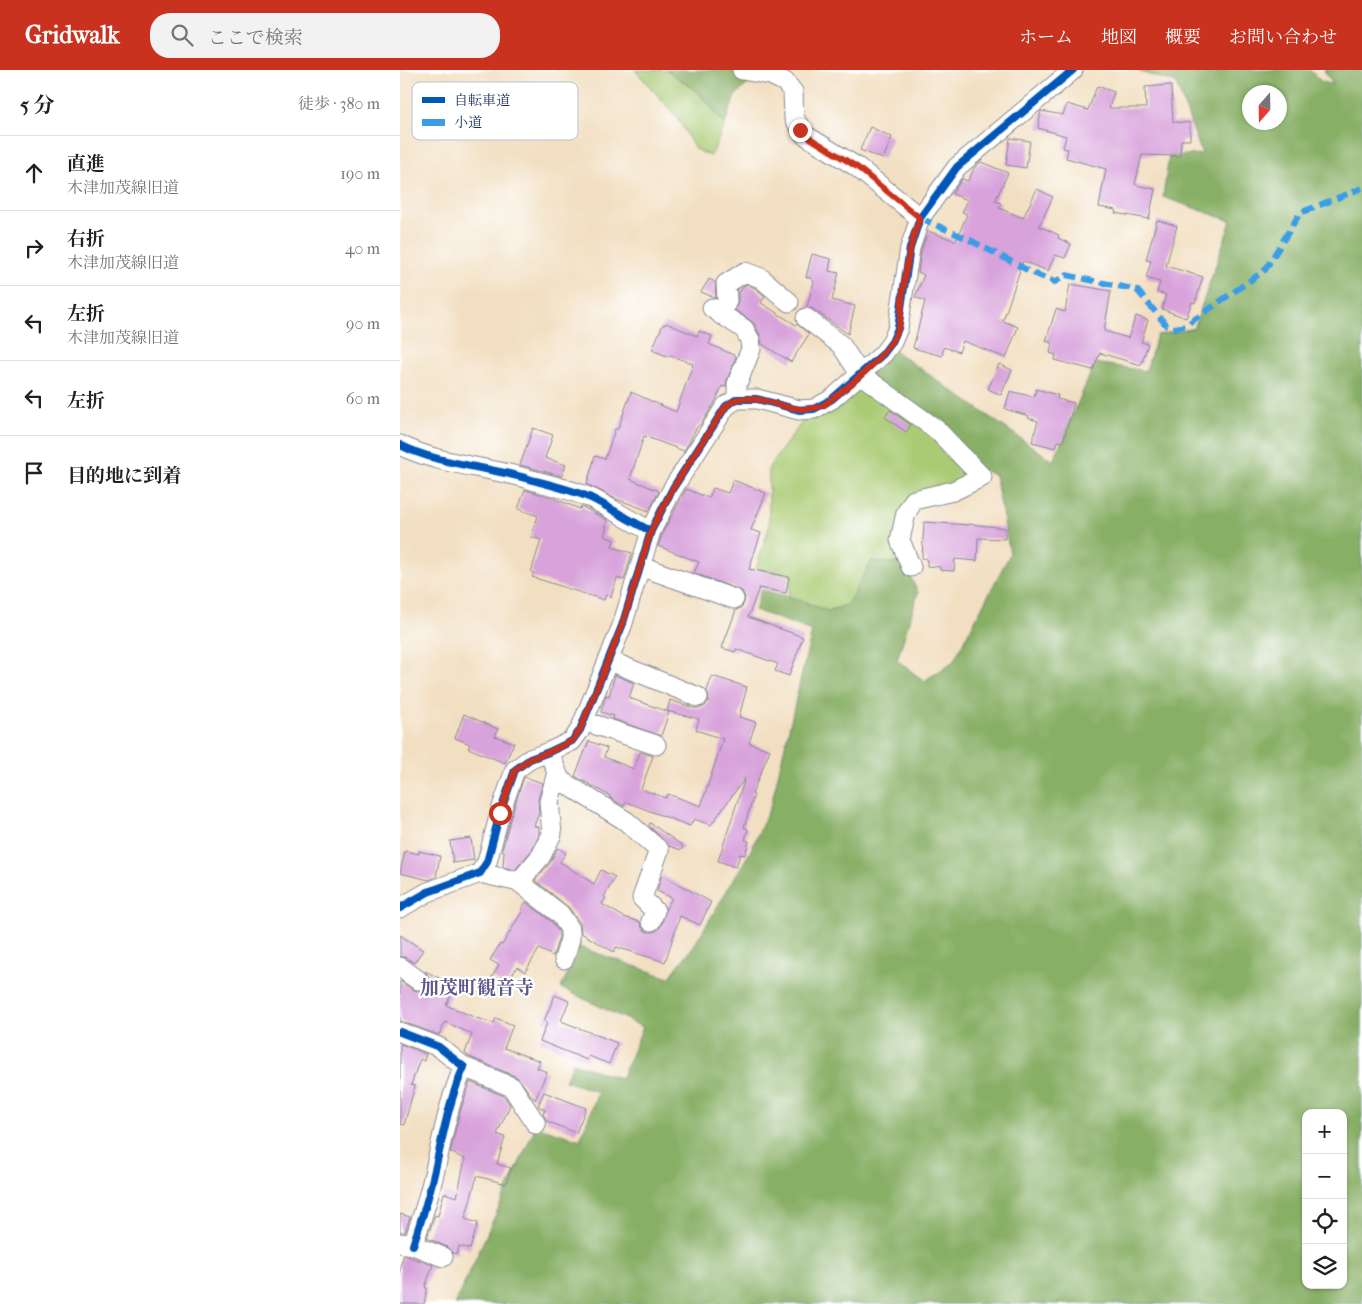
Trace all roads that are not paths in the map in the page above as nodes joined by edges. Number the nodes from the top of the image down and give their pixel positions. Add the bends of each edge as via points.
1 (742, 70) edge
2 (1073, 70) edge
3 (920, 218) junction
4 (789, 302) dead end
5 (806, 318) dead end
6 (860, 374) junction
7 (738, 399) junction
8 (400, 445) edge
9 (651, 531) junction
10 (640, 566) junction
11 (911, 567) dead end
12 (734, 599) dead end
13 (608, 660) junction
14 (698, 697) dead end
15 (584, 721) junction
16 (656, 745) dead end
17 (549, 752) junction
18 (557, 772) junction
19 (480, 873) junction
20 (518, 882) junction
21 (400, 908) edge
22 (651, 921) dead end
23 (564, 958) dead end
24 (400, 968) edge
25 (418, 980) dead end
26 (400, 1032) edge
27 (464, 1067) junction
28 (536, 1124) dead end
29 (407, 1244) edge
30 (443, 1257) dead end

1 - 3 street via 771,75 785,82 792,92 794,118 805,135 857,167
2 - 3 street via 957,167
3 - 6 street via 908,256 898,328 892,342
4 - 7 street via 761,278 745,272 726,284 727,301 716,312 744,330 751,348 736,384
5 - 6 street via 841,345
6 - 7 street via 824,405 807,410
6 - 11 street via 936,430 982,477 953,491 914,500 906,512 900,540
7 - 9 street via 726,406 708,433 673,488
8 - 9 street via 424,456 530,479 590,498
9 - 10 street
10 - 12 street
10 - 13 street
13 - 14 street
13 - 15 street
15 - 16 street
15 - 17 street via 572,741
17 - 18 street
17 - 19 street via 530,759 515,770
18 - 20 street via 549,802 552,834 541,856
18 - 22 street via 560,780 626,821 659,850 642,898 655,911
19 - 20 street
19 - 21 street via 428,892
20 - 23 street via 560,914 570,929
24 - 25 street
26 - 27 street via 439,1047
27 - 28 street via 512,1087
27 - 29 street via 454,1088 432,1182
29 - 30 street

